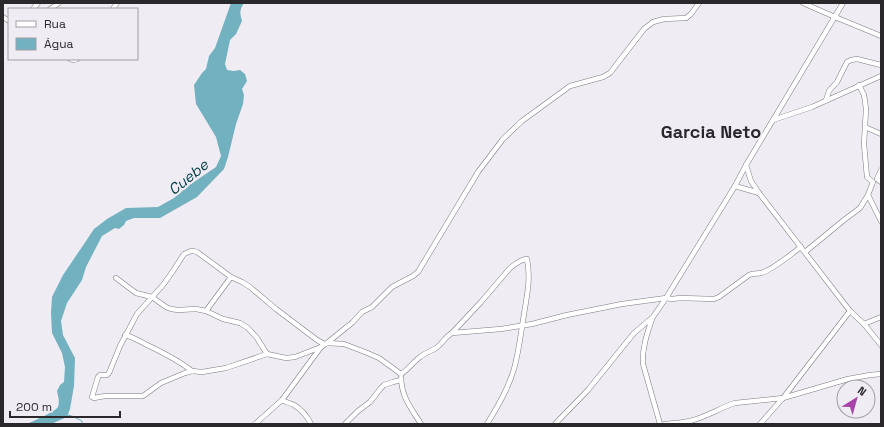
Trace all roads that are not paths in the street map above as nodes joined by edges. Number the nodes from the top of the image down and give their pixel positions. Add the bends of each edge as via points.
1 (699, 3) edge
2 (803, 3) edge
3 (843, 3) edge
4 (3, 12) edge
5 (835, 17) junction
6 (6, 18) edge
7 (881, 36) edge
8 (881, 65) edge
9 (881, 76) edge
10 (859, 85) junction
11 (826, 100) junction
12 (773, 120) junction
13 (865, 127) junction
14 (881, 134) edge
15 (746, 165) junction
16 (881, 170) edge
17 (877, 181) edge
18 (735, 186) junction
19 (758, 193) junction
20 (868, 195) junction
21 (881, 221) edge
22 (801, 247) junction
23 (805, 252) junction
24 (231, 277) junction
25 (116, 278) dead end
26 (152, 297) junction
27 (666, 298) junction
28 (206, 311) junction
29 (850, 311) junction
30 (653, 317) junction
31 (881, 317) edge
32 (864, 324) junction
33 (522, 326) junction
34 (452, 333) junction
35 (125, 335) junction
36 (324, 344) junction
37 (881, 345) edge
38 (267, 354) junction
39 (192, 371) junction
40 (401, 374) junction
41 (881, 374) edge
42 (401, 380) junction
43 (783, 398) junction
44 (282, 400) junction
45 (255, 424) edge
46 (311, 424) edge
47 (345, 424) edge
48 (421, 424) edge
49 (487, 424) edge
50 (555, 424) edge
51 (660, 424) edge
52 (664, 424) edge
53 (760, 424) edge

1 - 36 street via 686,18 653,22 644,29 610,73 570,86 522,121 503,139 478,172 418,272 389,290 372,307 362,312
2 - 5 street
3 - 5 street
4 - 6 street
5 - 7 street
5 - 12 street
8 - 11 street via 851,60 829,91
9 - 10 street
10 - 11 street
10 - 13 street via 865,101
11 - 12 street
12 - 15 street
13 - 14 street
13 - 17 street via 864,144 868,177
15 - 18 street
15 - 19 street
16 - 17 street
17 - 20 street
18 - 19 street
18 - 27 street
19 - 22 street
20 - 21 street
20 - 23 street via 860,208
22 - 23 street
22 - 27 street via 770,270 749,275 714,299
23 - 29 street
24 - 26 street via 197,252 190,251 181,257
24 - 28 street
24 - 36 street via 250,287
25 - 26 street via 136,293
26 - 28 street via 171,309
26 - 35 street via 137,314
27 - 30 street
27 - 33 street via 622,304
28 - 38 street via 248,328
29 - 32 street
29 - 43 street
30 - 50 street via 634,333 588,390
30 - 51 street via 646,337 643,364
31 - 32 street
32 - 37 street
33 - 34 street
33 - 34 street via 529,284 526,259 510,268
33 - 49 street via 514,368 504,394
34 - 40 street
35 - 39 street via 168,355
35 - 39 street via 108,374 98,377 92,398 143,396 161,383
36 - 38 street via 295,357
36 - 40 street via 344,344 365,352 379,358
36 - 44 street
38 - 39 street via 226,368
40 - 42 street
41 - 43 street via 848,379
42 - 47 street via 384,385 370,402
42 - 48 street via 405,398
43 - 52 street via 736,403 689,422
43 - 53 street
44 - 45 street
44 - 46 street via 296,406

